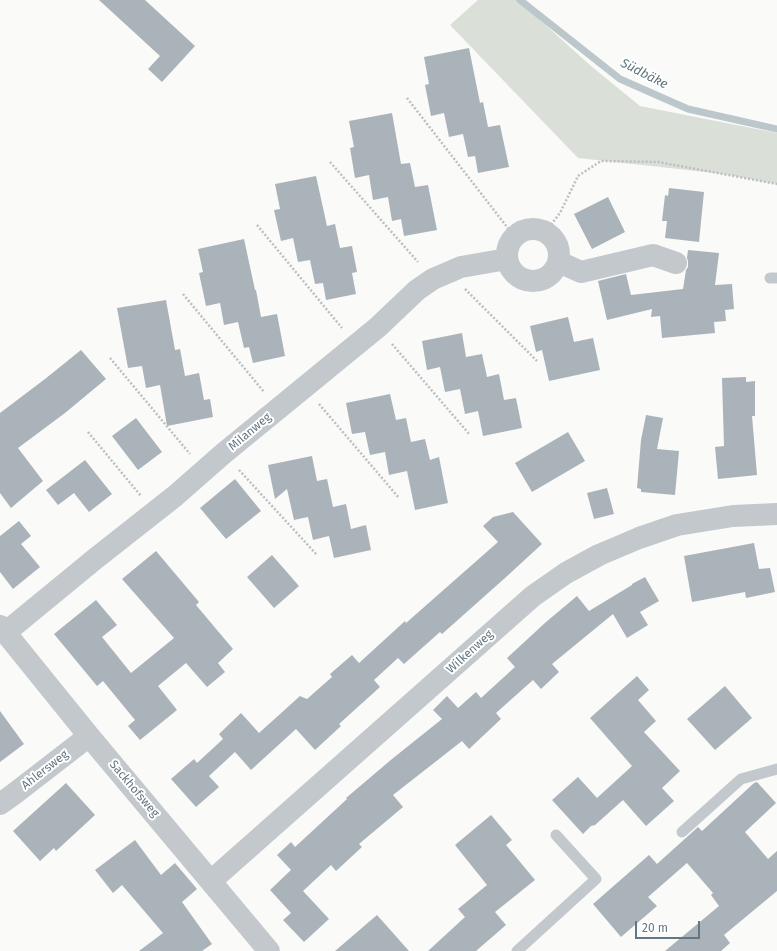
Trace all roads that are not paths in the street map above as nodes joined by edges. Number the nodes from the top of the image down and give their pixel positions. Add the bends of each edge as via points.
1 (507, 259) junction
2 (559, 262) junction
3 (676, 263) dead end
4 (777, 514) edge
5 (3, 629) edge
6 (89, 736) junction
7 (777, 769) edge
8 (0, 804) edge
9 (682, 832) dead end
10 (556, 835) dead end
11 (211, 881) junction
12 (269, 951) edge
13 (517, 951) edge

1 - 2 street via 515,274 532,281 549,276
1 - 2 street via 507,250 514,236 530,228 538,228 546,231 558,244
1 - 5 street, Milanweg via 461,267 418,290 378,327 154,512
2 - 3 street via 581,272 653,255
4 - 11 street, Wilkenweg via 733,516 677,525 619,546 566,573 532,596
5 - 6 street, Sackhofsweg
6 - 8 street, Ahlersweg
6 - 11 street, Sackhofsweg
7 - 9 lane via 741,779
10 - 13 lane via 596,878
11 - 12 street, Sackhofsweg

